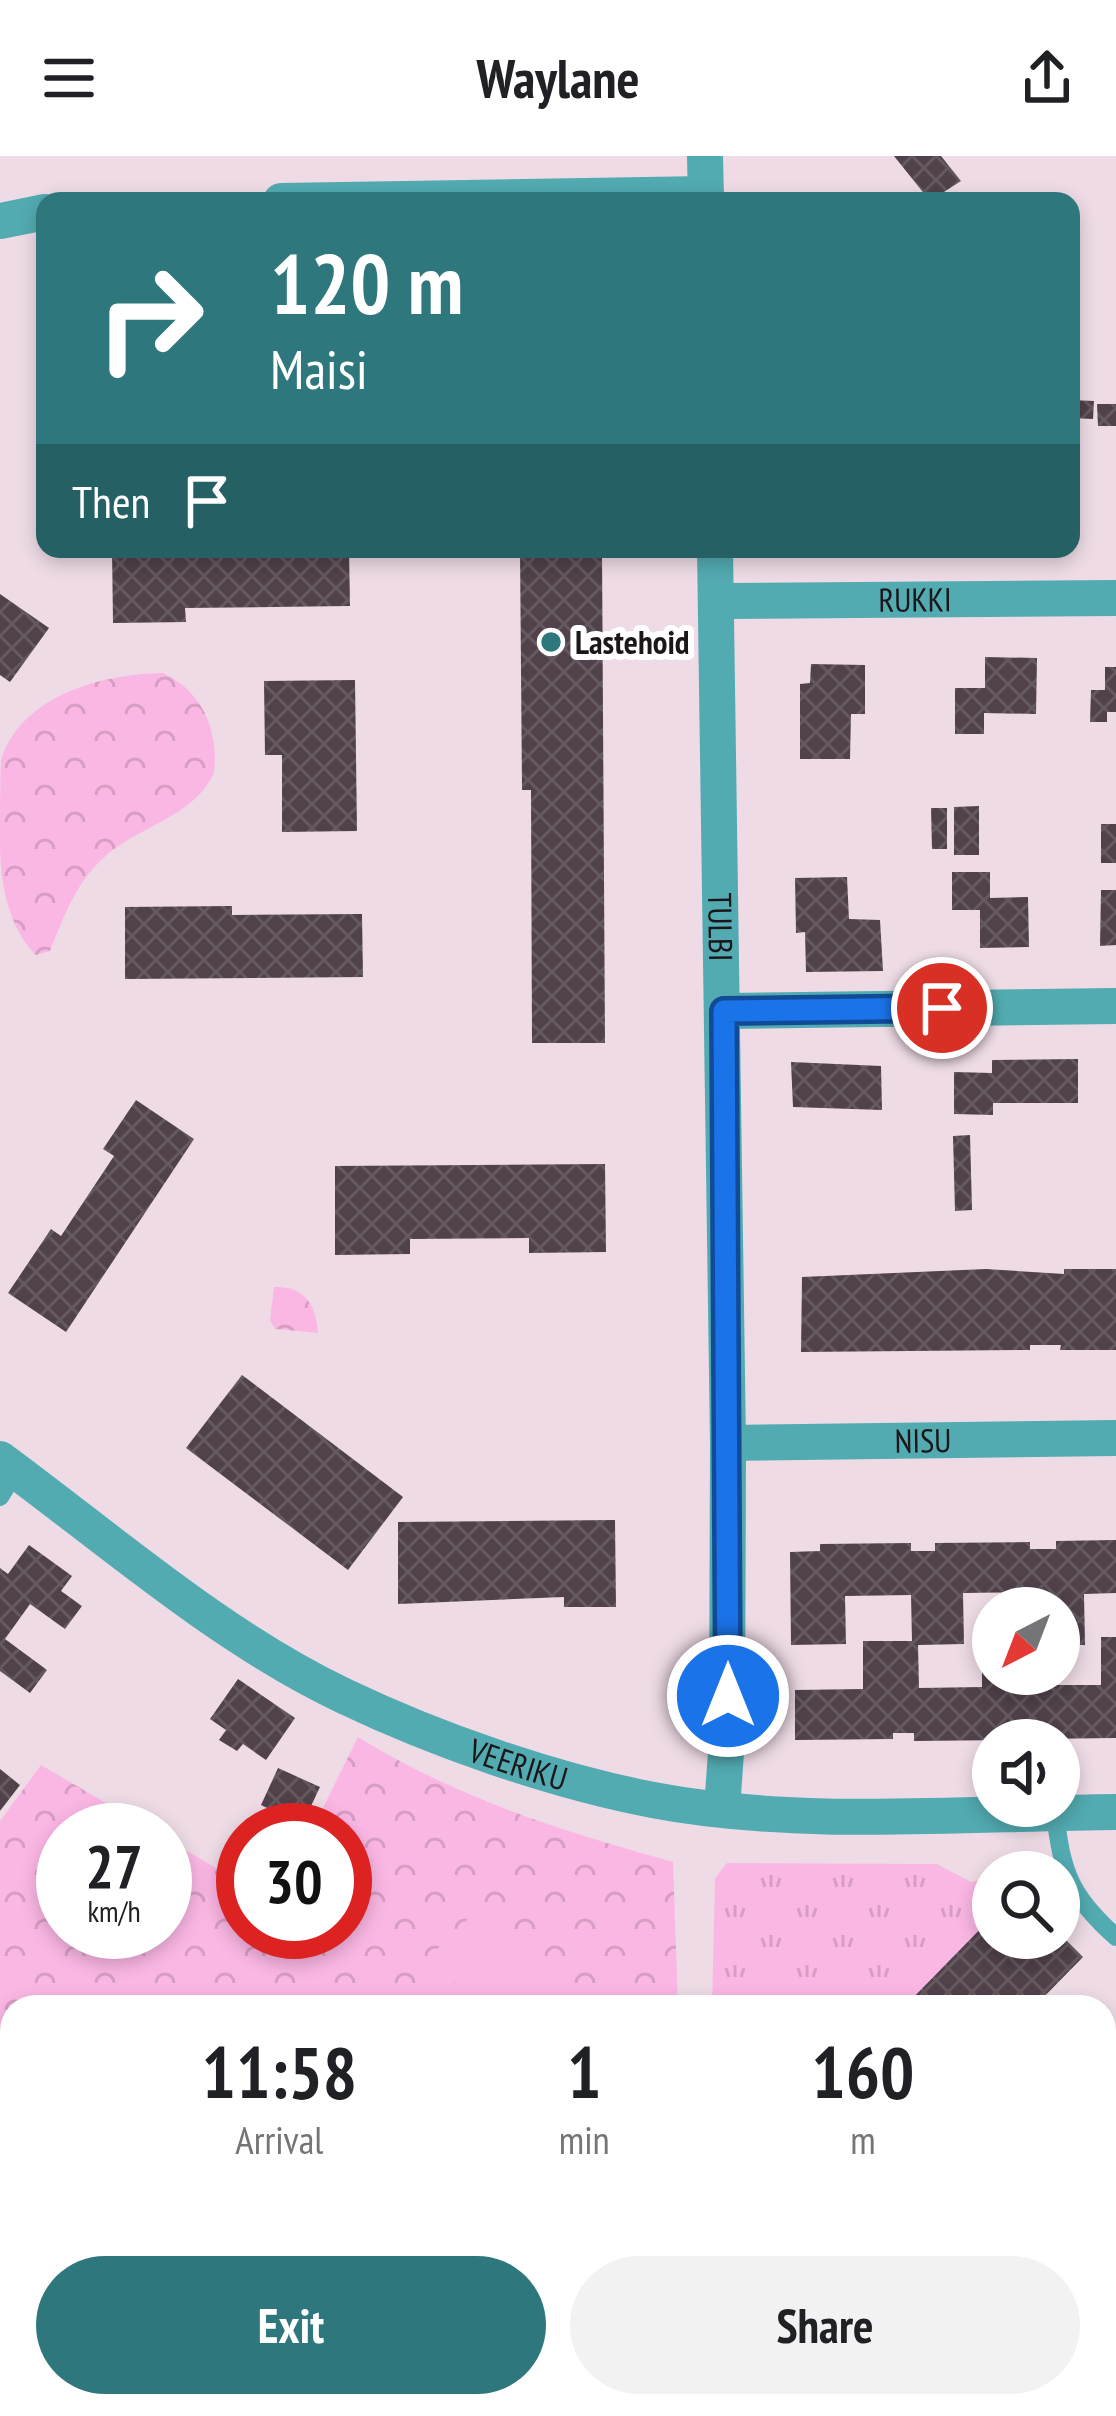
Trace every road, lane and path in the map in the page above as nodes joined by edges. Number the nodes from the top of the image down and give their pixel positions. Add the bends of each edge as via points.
1 (705, 156) edge
2 (706, 192) edge
3 (36, 214) edge
4 (0, 220) edge
5 (715, 558) edge
6 (1116, 598) edge
7 (716, 601) junction
8 (1116, 1006) edge
9 (724, 1011) junction
10 (1116, 1438) edge
11 (728, 1443) junction
12 (5, 1476) edge
13 (722, 1809) junction
14 (972, 1812) edge
15 (1116, 1812) edge
16 (1080, 1813) edge
17 (1057, 1827) edge
18 (1116, 1936) edge

1 - 2 street
3 - 4 street
5 - 7 street, TULBI
6 - 7 street, RUKKI
7 - 9 street, TULBI
8 - 9 street
9 - 11 street, TULBI
10 - 11 street, NISU
11 - 13 street, TULBI
12 - 13 street, VEERIKU via 343,1696 544,1773
13 - 14 street, VEERIKU
15 - 16 street, VEERIKU
17 - 18 lane via 1061,1867 1084,1907

